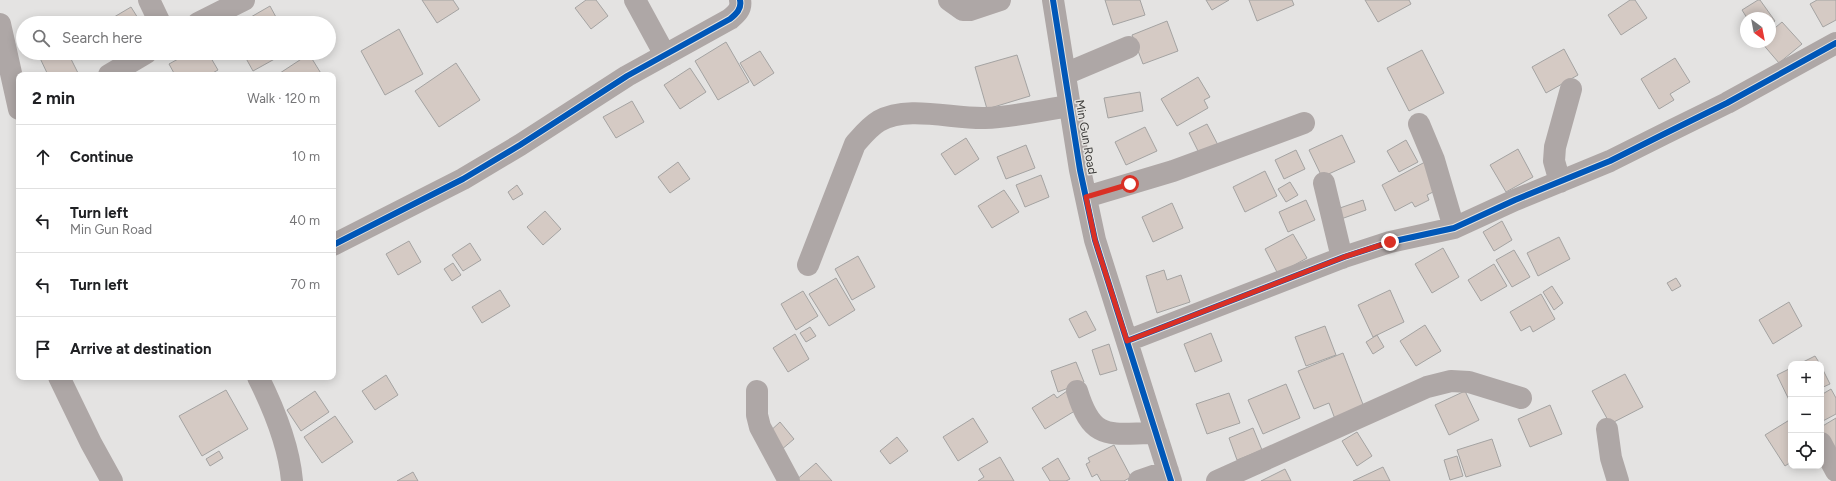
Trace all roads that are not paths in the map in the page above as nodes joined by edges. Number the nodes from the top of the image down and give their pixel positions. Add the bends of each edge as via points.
1 (148, 0) edge
2 (244, 0) edge
3 (635, 0) edge
4 (740, 0) edge
5 (949, 0) edge
6 (1000, 0) edge
7 (1053, 0) edge
8 (156, 16) edge
9 (212, 16) edge
10 (0, 24) edge
11 (1836, 43) edge
12 (1129, 47) dead end
13 (665, 55) junction
14 (134, 60) edge
15 (114, 72) edge
16 (1065, 74) junction
17 (1571, 89) dead end
18 (16, 96) edge
19 (1070, 106) junction
20 (1304, 123) dead end
21 (1419, 124) dead end
22 (1560, 182) junction
23 (1324, 183) dead end
24 (1086, 197) junction
25 (1454, 228) junction
26 (336, 243) edge
27 (1342, 258) junction
28 (808, 266) dead end
29 (1127, 341) junction
30 (60, 380) edge
31 (259, 380) edge
32 (757, 391) dead end
33 (1077, 391) dead end
34 (1521, 398) dead end
35 (1607, 430) dead end
36 (1156, 433) junction
37 (1824, 449) edge
38 (1836, 471) edge
39 (1170, 476) edge
40 (112, 481) edge
41 (292, 481) edge
42 (789, 481) edge
43 (1139, 481) edge
44 (1217, 481) edge
45 (1618, 481) edge

1 - 8 street
2 - 9 street
3 - 13 street
4 - 13 street via 738,12 730,19
5 - 6 street via 964,10 970,10
7 - 16 street, Min Gun Road
10 - 18 street
11 - 22 street via 1727,103
12 - 16 street
13 - 26 street via 462,179
14 - 15 street
16 - 19 street, Min Gun Road
17 - 22 street via 1555,148 1554,161
19 - 24 street, Min Gun Road
19 - 28 street via 985,118 904,114 878,122 855,144
20 - 24 street via 1173,172
21 - 25 street via 1434,160
22 - 25 street
23 - 27 street
24 - 29 street, Min Gun Road via 1095,240
25 - 27 street via 1390,242
27 - 29 street
29 - 36 street, Min Gun Road
30 - 40 street
31 - 41 street via 276,417
32 - 42 street via 760,427
33 - 36 street via 1084,412 1097,429 1106,433
34 - 44 street via 1469,382 1451,381 1427,387
35 - 45 street
36 - 39 street, Min Gun Road
37 - 38 street
39 - 43 street

